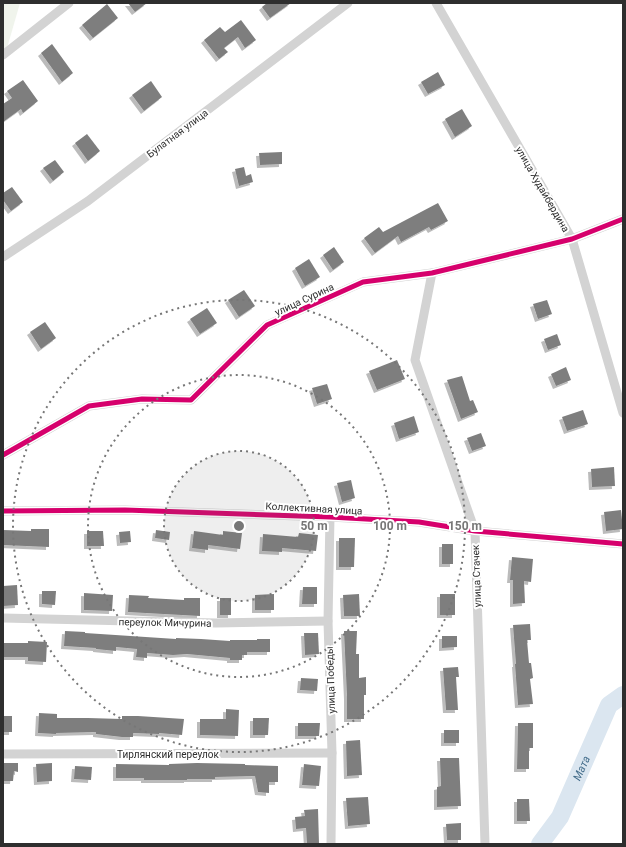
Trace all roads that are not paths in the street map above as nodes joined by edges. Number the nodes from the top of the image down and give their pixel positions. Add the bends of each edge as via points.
1 (69, 3) edge
2 (348, 3) edge
3 (436, 3) edge
4 (3, 55) edge
5 (623, 219) edge
6 (572, 239) junction
7 (3, 257) edge
8 (432, 272) junction
9 (623, 413) edge
10 (3, 456) edge
11 (3, 511) edge
12 (330, 517) junction
13 (475, 531) junction
14 (623, 544) edge
15 (3, 618) edge
16 (328, 621) junction
17 (332, 753) junction
18 (3, 754) edge
19 (331, 844) edge
20 (485, 844) edge

1 - 4 street
2 - 7 street, Булатная улица via 88,201
3 - 6 street, улица Худайбердина
5 - 6 street, улица Сурина
6 - 8 street, улица Сурина
6 - 9 street, улица Худайбердина
8 - 10 street, улица Сурина via 363,282 268,325 191,400 142,399 89,406
8 - 13 street, улица Стачек via 415,360
11 - 12 street, Коллективная улица via 125,510
12 - 13 street, Коллективная улица via 419,522
12 - 16 street, улица Победы
13 - 14 street, Коллективная улица
13 - 20 street, улица Стачек
15 - 16 street, переулок Мичурина via 216,623
16 - 17 street, улица Победы
17 - 18 street, Тирлянский переулок
17 - 19 street, улица Победы

